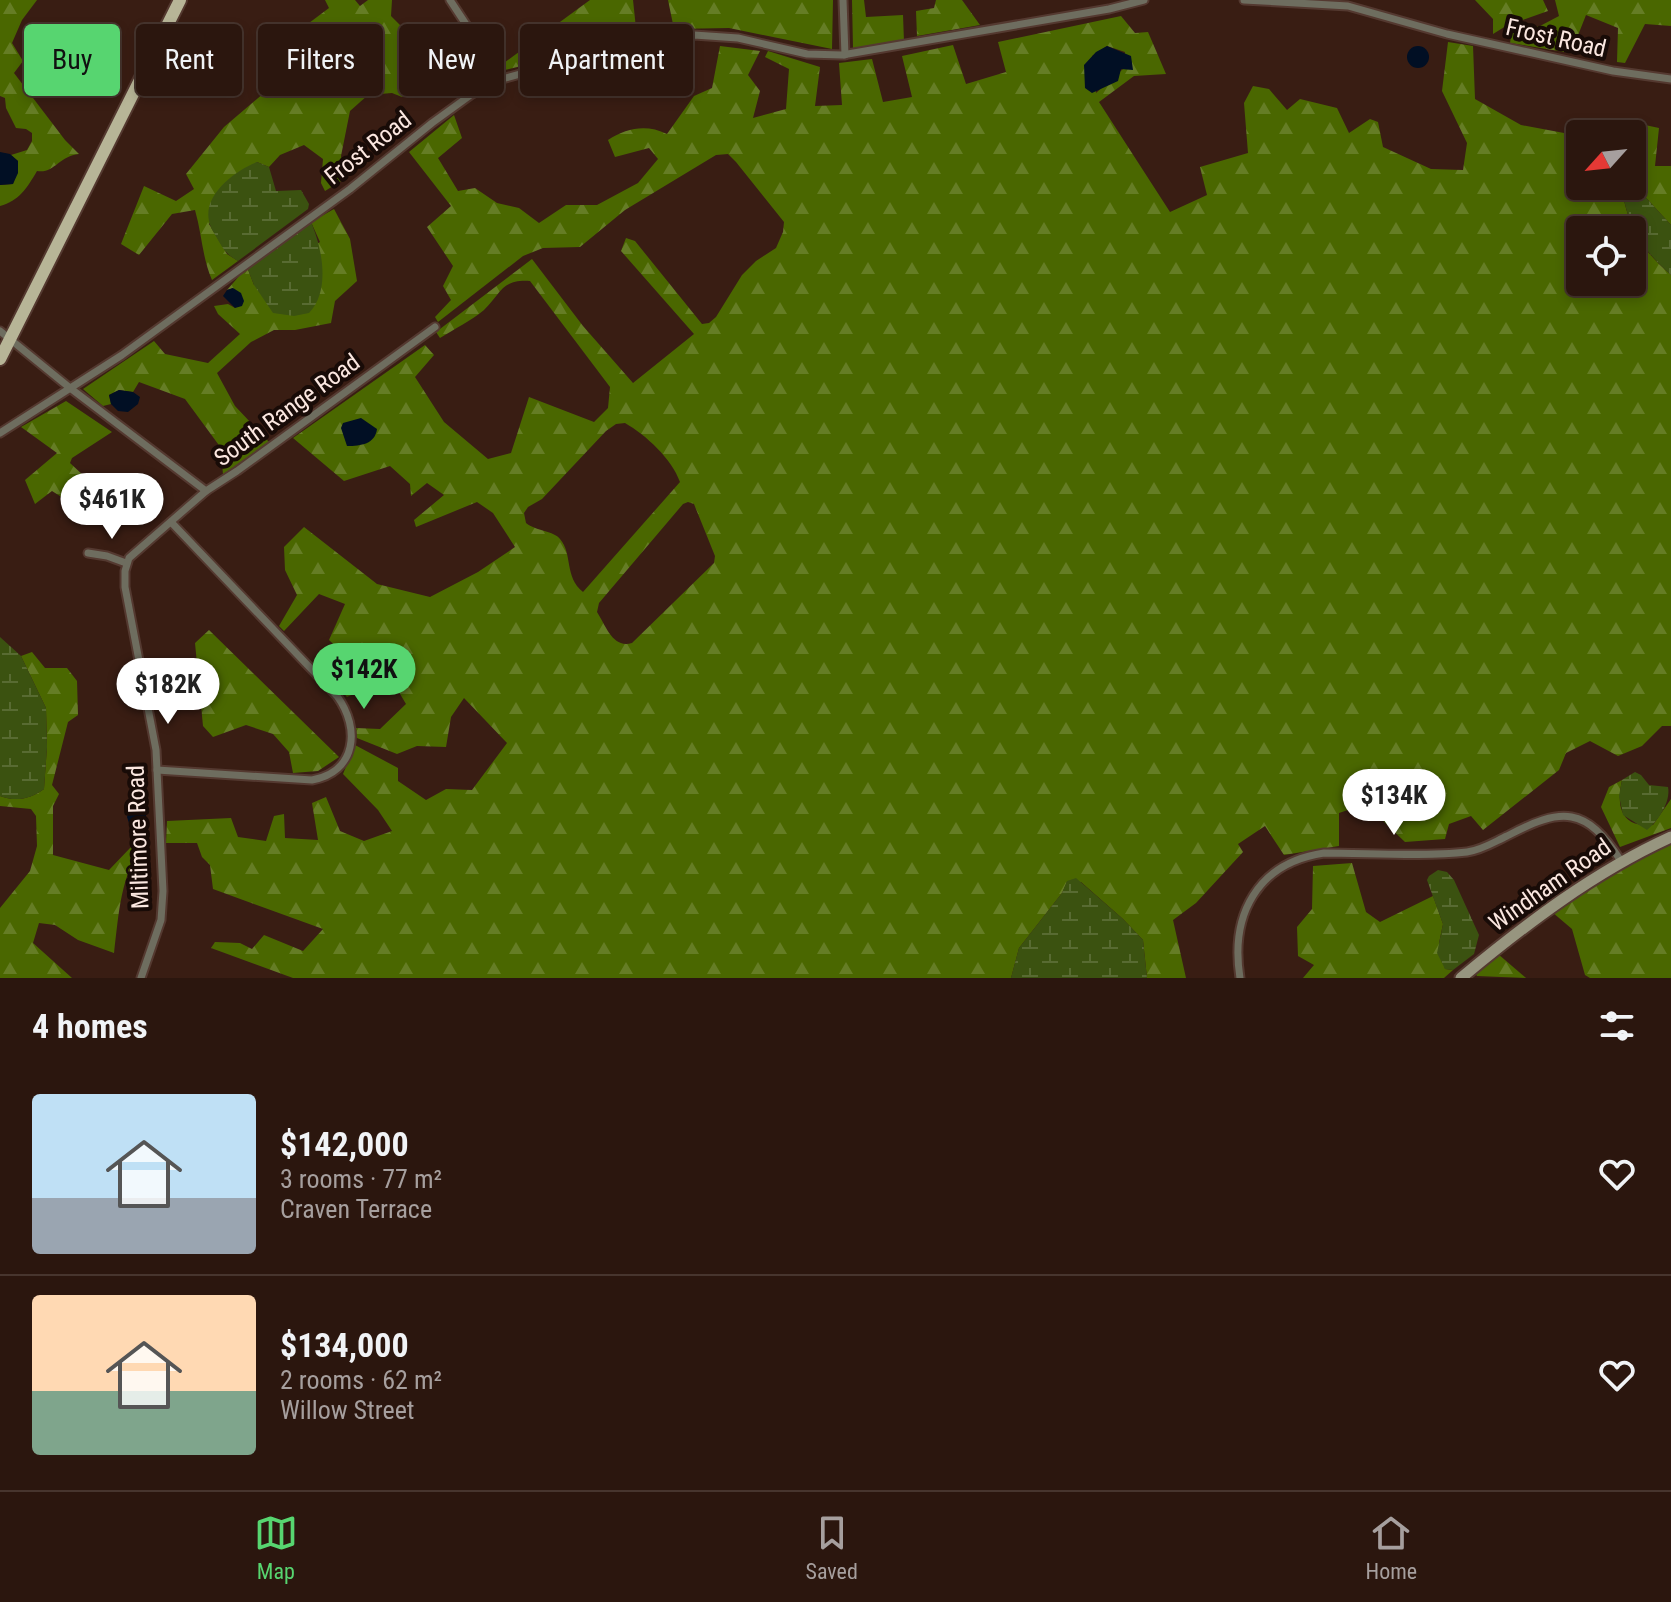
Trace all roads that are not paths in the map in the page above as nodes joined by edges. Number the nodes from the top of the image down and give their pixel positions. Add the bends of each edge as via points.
1 (180, 0) edge
2 (450, 0) edge
3 (843, 0) edge
4 (1144, 0) edge
5 (1244, 0) edge
6 (466, 24) edge
7 (845, 55) junction
8 (504, 78) edge
9 (1671, 79) edge
10 (469, 96) edge
11 (435, 327) dead end
12 (5, 336) edge
13 (0, 359) edge
14 (70, 388) junction
15 (0, 433) edge
16 (206, 491) junction
17 (171, 522) junction
18 (88, 553) dead end
19 (126, 563) junction
20 (157, 770) junction
21 (1671, 837) edge
22 (1621, 861) junction
23 (141, 978) edge
24 (1240, 978) edge
25 (1461, 978) edge

1 - 12 main road
2 - 6 street
3 - 7 street
4 - 7 street, Frost Road
5 - 9 street, Frost Road via 1348,6 1473,40
7 - 8 street, Frost Road via 694,35
10 - 14 street, Frost Road via 326,207
11 - 16 street, South Range Road
12 - 13 main road
12 - 14 street, South Range Road
14 - 15 street, Frost Road
14 - 16 street, South Range Road
16 - 17 street
17 - 19 street
17 - 20 street via 337,696 350,718 352,741 341,766 312,780
18 - 19 street
19 - 20 street, Miltimore Road via 126,599
20 - 23 street, Miltimore Road via 163,906
21 - 22 street, Windham Road
22 - 24 street via 1592,825 1562,816 1536,821 1473,851 1304,857 1268,877 1249,901 1237,941
22 - 25 street, Windham Road

